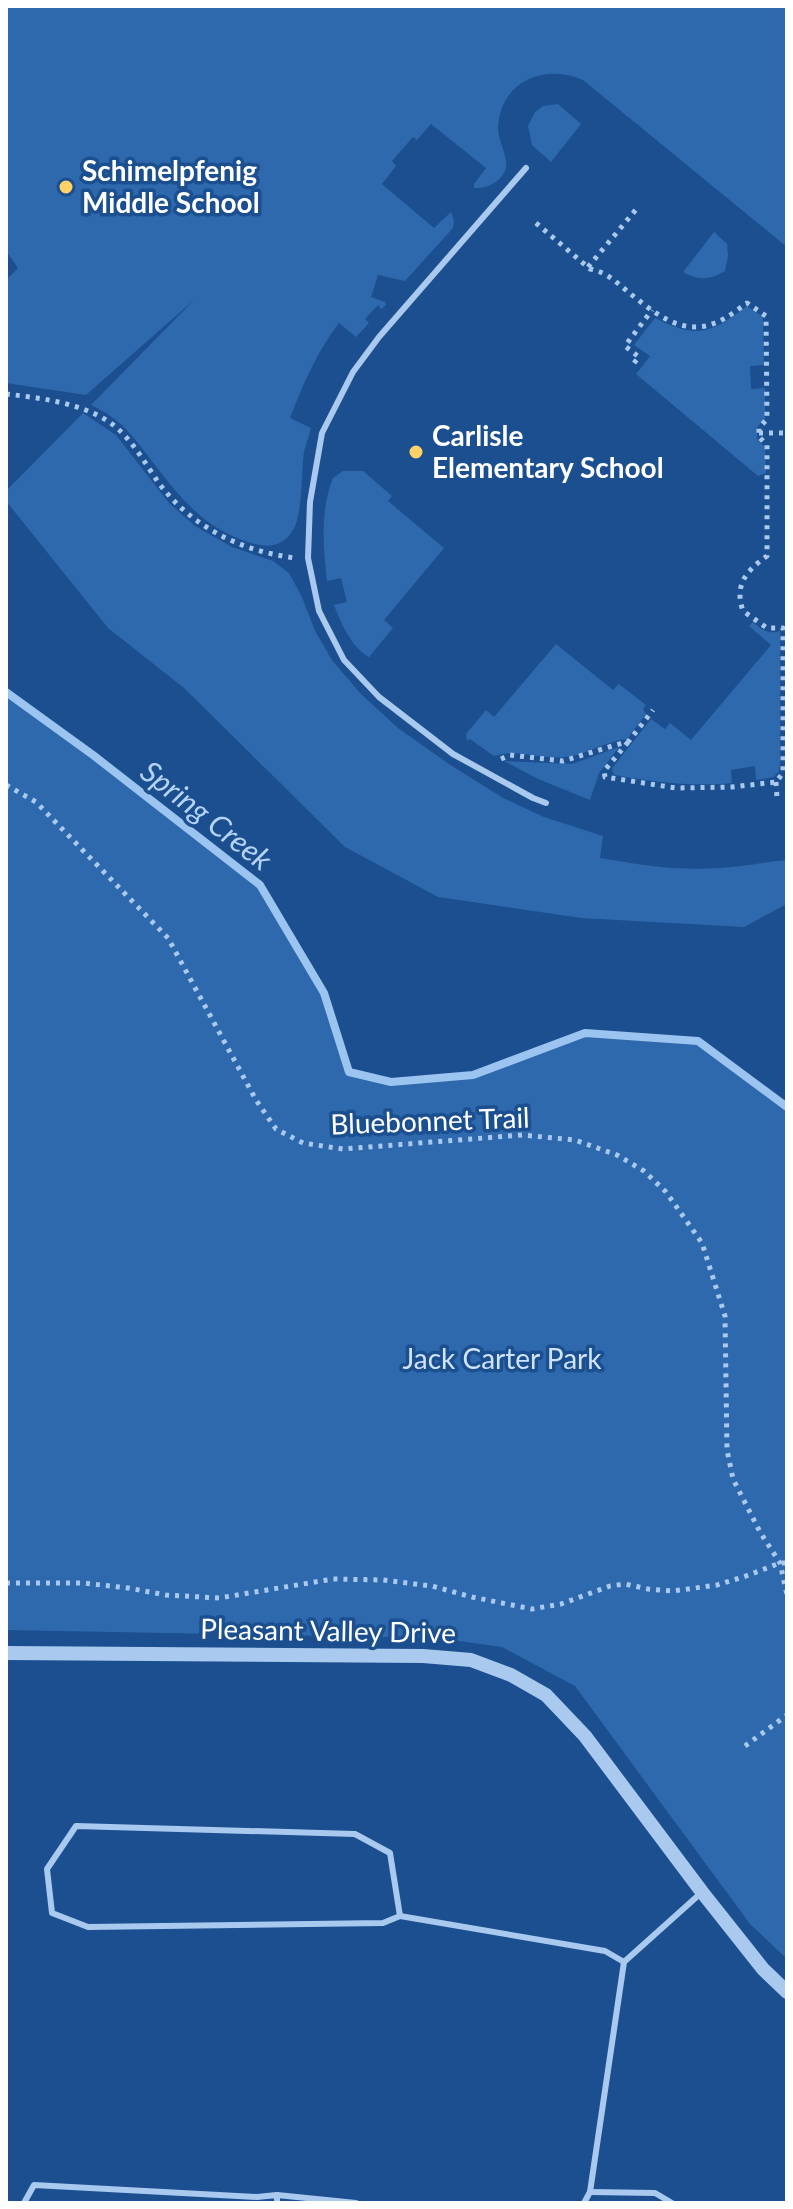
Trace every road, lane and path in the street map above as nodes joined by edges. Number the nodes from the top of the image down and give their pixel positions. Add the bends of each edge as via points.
1 (526, 168) dead end
2 (639, 206) dead end
3 (536, 223) dead end
4 (588, 267) junction
5 (760, 302) dead end
6 (755, 309) junction
7 (652, 310) junction
8 (634, 363) dead end
9 (6, 394) edge
10 (759, 433) junction
11 (787, 433) edge
12 (308, 558) junction
13 (653, 710) dead end
14 (629, 741) junction
15 (501, 759) dead end
16 (776, 782) junction
17 (6, 785) edge
18 (777, 798) dead end
19 (546, 803) dead end
20 (783, 1563) edge
21 (6, 1583) edge
22 (787, 1595) edge
23 (6, 1653) edge
24 (787, 1715) edge
25 (745, 1746) dead end
26 (702, 1892) junction
27 (400, 1916) junction
28 (624, 1962) junction
29 (787, 1992) edge
30 (590, 2192) junction
31 (277, 2199) edge
32 (24, 2203) edge
33 (356, 2203) edge
34 (584, 2203) edge
35 (672, 2203) edge

1 - 12 lane via 353,372 322,433 310,502
2 - 4 path
3 - 4 path
4 - 7 path via 602,271
5 - 6 path
6 - 7 path via 747,303 701,327 669,321
6 - 10 path via 766,316 767,419
7 - 8 path via 625,346 639,357
9 - 12 path via 88,411 114,425 167,494 196,522 253,550
10 - 11 path
10 - 16 path via 767,445 767,556 744,578 739,592 743,611 767,628 783,628 783,773
12 - 19 lane via 325,623 344,660 379,697 453,754
13 - 14 path
14 - 15 path via 563,761 510,755
14 - 16 path via 604,771 605,777 676,788
16 - 18 path
17 - 20 path, Bluebonnet Trail via 36,802 168,938 276,1129 303,1143 343,1149 522,1135 575,1140 617,1155 666,1192 702,1243 725,1316 727,1450 733,1479
20 - 21 path via 717,1585 673,1591 625,1584 532,1609 383,1580 333,1579 219,1598 83,1583
20 - 22 path
23 - 26 street, Pleasant Valley Drive via 471,1660 546,1695 585,1736
24 - 25 path
26 - 28 lane
26 - 29 street, Pleasant Valley Drive
27 - 27 lane via 390,1853 355,1834 76,1826 47,1869 52,1913 88,1927 383,1923
27 - 28 lane via 605,1951
28 - 30 lane
30 - 34 lane
30 - 35 lane via 655,2193
31 - 32 lane via 34,2185
31 - 33 lane

